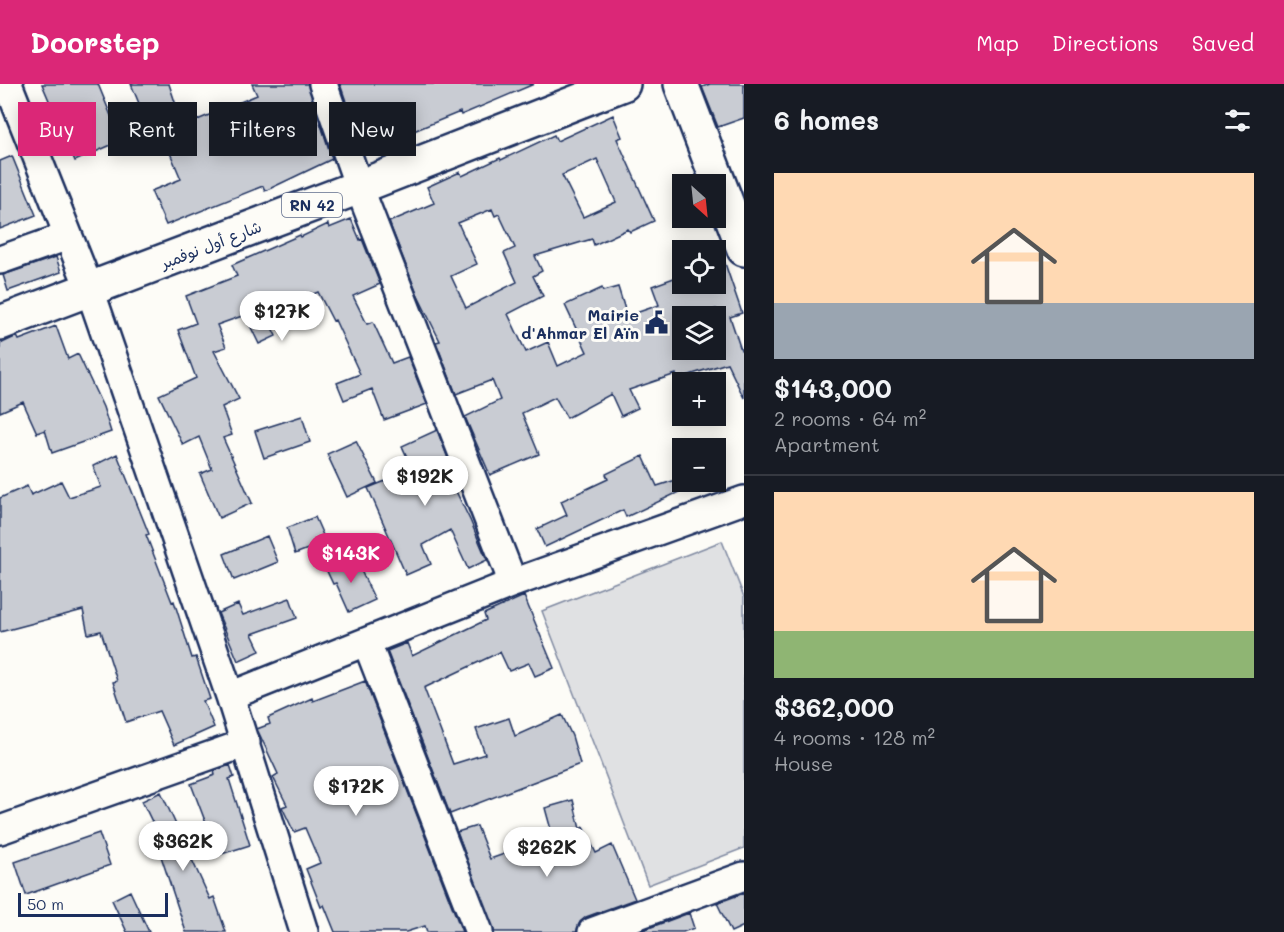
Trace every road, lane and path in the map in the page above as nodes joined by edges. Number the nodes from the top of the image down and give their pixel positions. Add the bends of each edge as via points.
1 (8, 84) edge
2 (323, 84) edge
3 (623, 84) edge
4 (681, 84) edge
5 (359, 187) junction
6 (68, 236) junction
7 (744, 249) edge
8 (0, 260) edge
9 (90, 290) junction
10 (0, 323) edge
11 (744, 500) edge
12 (513, 583) junction
13 (367, 643) junction
14 (230, 696) junction
15 (246, 743) junction
16 (0, 830) edge
17 (744, 876) edge
18 (304, 932) edge
19 (479, 932) edge
20 (592, 932) edge

1 - 6 street
2 - 5 street
3 - 5 main road, شارع أول نوفمبر / RN 42
4 - 7 main road
5 - 9 main road, شارع أول نوفمبر / RN 42
5 - 12 street
6 - 8 street
6 - 9 street
9 - 10 main road, شارع أول نوفمبر / RN 42
9 - 14 street
11 - 12 street
12 - 13 street
13 - 14 street
13 - 19 street
14 - 15 street
15 - 16 street
15 - 18 street
17 - 20 street

